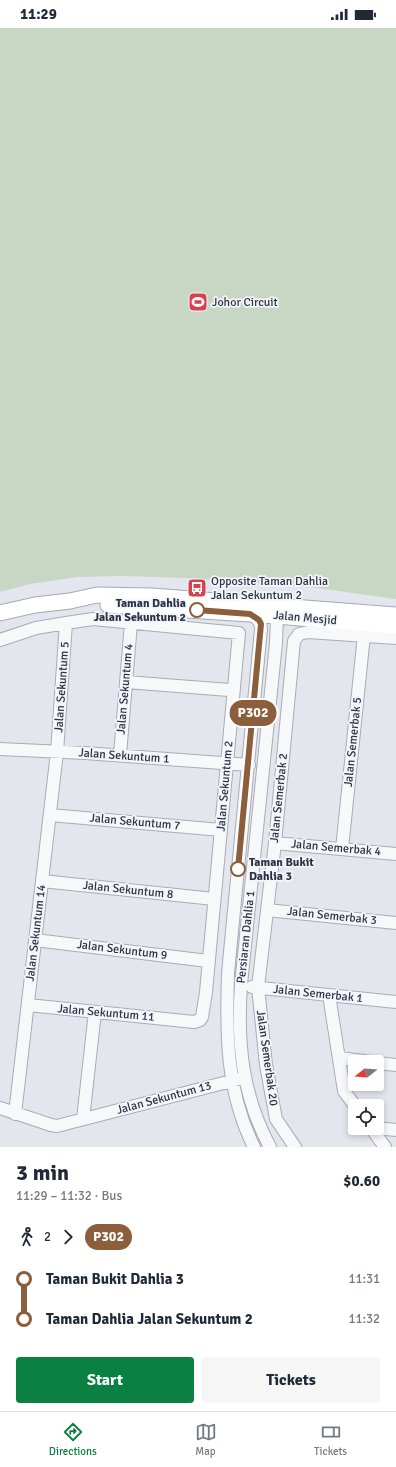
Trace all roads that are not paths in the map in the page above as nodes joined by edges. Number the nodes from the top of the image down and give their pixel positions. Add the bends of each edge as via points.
1 (70, 602) junction
2 (274, 610) junction
3 (0, 613) edge
4 (250, 614) junction
5 (396, 615) edge
6 (66, 623) junction
7 (131, 623) junction
8 (396, 626) edge
9 (364, 636) junction
10 (396, 638) edge
11 (0, 640) edge
12 (259, 641) junction
13 (276, 643) junction
14 (126, 682) junction
15 (229, 690) dead end
16 (0, 749) edge
17 (57, 752) junction
18 (120, 755) junction
19 (227, 764) junction
20 (249, 765) junction
21 (50, 815) junction
22 (220, 830) junction
23 (275, 843) junction
24 (342, 849) junction
25 (396, 854) edge
26 (42, 881) junction
27 (214, 899) junction
28 (267, 910) junction
29 (396, 923) edge
30 (35, 940) junction
31 (208, 961) junction
32 (241, 985) junction
33 (258, 988) junction
34 (330, 995) junction
35 (396, 1002) edge
36 (28, 1006) junction
37 (95, 1012) junction
38 (184, 1020) joint
39 (340, 1058) junction
40 (348, 1059) edge
41 (384, 1064) edge
42 (396, 1065) edge
43 (244, 1078) junction
44 (231, 1080) junction
45 (350, 1099) edge
46 (0, 1108) edge
47 (15, 1114) junction
48 (83, 1119) junction
49 (384, 1129) edge
50 (396, 1130) edge
51 (376, 1135) edge
52 (254, 1147) edge
53 (270, 1147) edge
54 (295, 1147) edge
55 (385, 1147) edge

1 - 2 main road, Jalan Mesjid via 97,595 152,596
1 - 3 main road, Jalan Mesjid via 35,605
1 - 4 main road, Jalan Mesjid
2 - 4 main road, Jalan Mesjid
2 - 5 main road, Jalan Mesjid
2 - 8 main road, Jalan Mesjid
2 - 13 street, Persiaran Dahlia 1
4 - 12 street, Persiaran Dahlia 1 via 261,624
6 - 7 street, Jalan Sekuntum 2 via 92,620
6 - 11 street, Jalan Sekuntum 2 via 36,628
6 - 17 street, Jalan Sekuntum 5
7 - 14 street, Jalan Sekuntum 4
7 - 19 street, Jalan Sekuntum 2 via 239,633
9 - 10 street
9 - 23 street, Jalan Semerbak 2 via 308,632 299,634 294,641
9 - 24 street, Jalan Semerbak 5
12 - 13 street via 269,634
12 - 20 street, Persiaran Dahlia 1
13 - 32 street, Persiaran Dahlia 1
14 - 15 street
14 - 18 street, Jalan Sekuntum 4
16 - 17 street, Jalan Sekuntum 1
17 - 18 street, Jalan Sekuntum 1
17 - 21 street, Jalan Sekuntum 14
18 - 19 street, Jalan Sekuntum 1
19 - 20 street, Jalan Sekuntum 1
19 - 22 street, Jalan Sekuntum 2
20 - 44 street, Persiaran Dahlia 1 via 228,973 226,1020
21 - 22 street, Jalan Sekuntum 7
21 - 26 street, Jalan Sekuntum 14
22 - 27 street, Jalan Sekuntum 2
23 - 24 street, Jalan Semerbak 4
23 - 28 street, Jalan Semerbak 2
24 - 25 street, Jalan Semerbak 4
26 - 27 street, Jalan Sekuntum 8
26 - 30 street, Jalan Sekuntum 14
27 - 31 street, Jalan Sekuntum 2
28 - 29 street, Jalan Semerbak 3
28 - 33 street, Jalan Semerbak 2
30 - 31 street, Jalan Sekuntum 9
30 - 36 street, Jalan Sekuntum 14
31 - 38 street, Jalan Sekuntum 2 via 202,1017 197,1021
32 - 33 street, Jalan Semerbak 1
32 - 43 street, Persiaran Dahlia 1 via 239,1017
33 - 34 street, Jalan Semerbak 1
33 - 54 street, Jalan Semerbak 20 via 266,1065 276,1119
34 - 35 street, Jalan Semerbak 1
34 - 39 street
36 - 37 street, Jalan Sekuntum 11
36 - 47 street, Jalan Sekuntum 14
37 - 38 street, Jalan Sekuntum 11
37 - 48 street
39 - 40 street
39 - 45 street via 344,1091
41 - 42 street
43 - 44 street, Jalan Sekuntum 13
43 - 53 street, Persiaran Dahlia 1 via 251,1105
44 - 48 street, Jalan Sekuntum 13
44 - 52 street, Persiaran Dahlia 1 via 245,1129
46 - 47 street, Jalan Sekuntum 13
47 - 48 street, Jalan Sekuntum 13 via 57,1126
49 - 50 street
51 - 55 street

